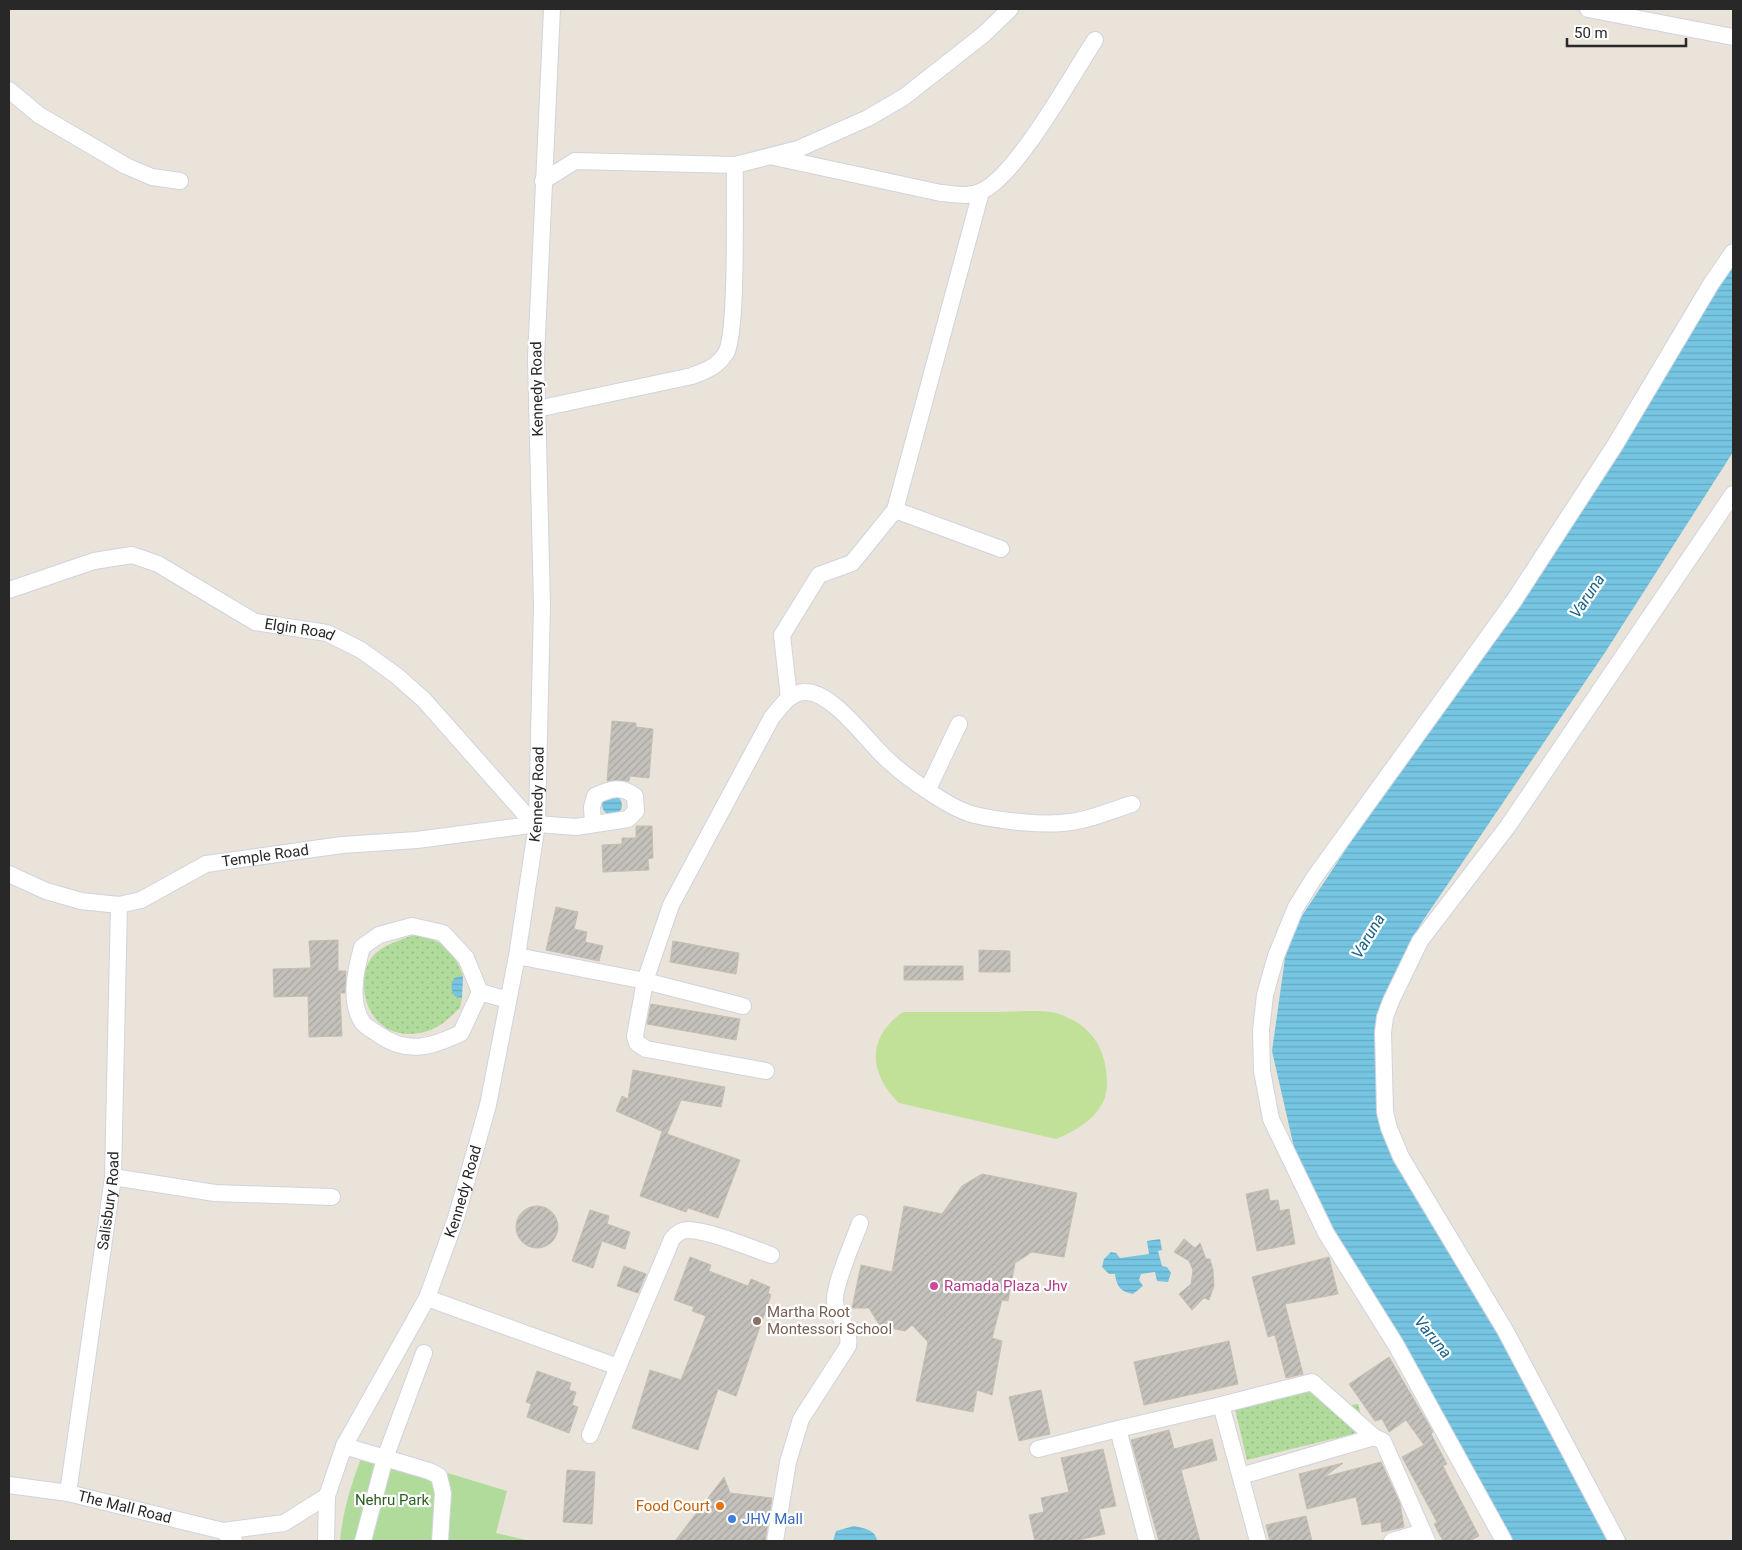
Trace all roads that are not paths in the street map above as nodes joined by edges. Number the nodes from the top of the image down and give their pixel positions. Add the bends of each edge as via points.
1 (552, 9) edge
2 (1010, 9) edge
3 (1588, 9) edge
4 (1733, 36) edge
5 (1095, 40) dead end
6 (9, 90) edge
7 (769, 156) junction
8 (735, 165) junction
9 (180, 181) dead end
10 (543, 181) junction
11 (981, 192) junction
12 (1733, 252) edge
13 (537, 409) junction
14 (1733, 494) edge
15 (895, 510) junction
16 (1001, 549) dead end
17 (9, 590) edge
18 (789, 698) junction
19 (959, 724) dead end
20 (928, 789) junction
21 (1132, 804) dead end
22 (537, 824) junction
23 (593, 824) dead end
24 (9, 874) edge
25 (119, 905) junction
26 (517, 956) junction
27 (645, 980) junction
28 (480, 992) junction
29 (508, 1000) junction
30 (743, 1006) dead end
31 (766, 1071) dead end
32 (113, 1177) junction
33 (332, 1197) dead end
34 (860, 1224) dead end
35 (771, 1254) dead end
36 (426, 1298) junction
37 (424, 1353) dead end
38 (618, 1366) junction
39 (1221, 1405) junction
40 (1118, 1430) junction
41 (590, 1436) dead end
42 (1374, 1437) junction
43 (344, 1446) junction
44 (1038, 1449) dead end
45 (385, 1458) junction
46 (1241, 1476) junction
47 (9, 1485) edge
48 (68, 1493) junction
49 (328, 1496) junction
50 (229, 1536) edge
51 (1425, 1537) edge
52 (326, 1541) edge
53 (363, 1541) edge
54 (440, 1541) edge
55 (775, 1541) edge
56 (1147, 1541) edge
57 (1258, 1541) edge
58 (1392, 1541) edge
59 (1504, 1541) edge
60 (1617, 1541) edge

1 - 10 street, Kennedy Road
2 - 7 street via 904,97 832,136
3 - 4 street
5 - 11 street via 1018,158 997,182
6 - 9 street via 39,115 126,166 152,177
7 - 8 street
7 - 11 street via 941,193 964,196
8 - 10 street via 575,161
8 - 13 street via 732,320 727,351 714,368 692,376
10 - 13 street, Kennedy Road
11 - 15 street
12 - 59 street via 1615,445 1513,602 1314,878 1296,907 1276,956 1266,995 1261,1030 1262,1071 1271,1119 1326,1233 1396,1345
13 - 22 street, Kennedy Road via 542,605
14 - 60 street via 1508,826 1420,941 1391,1001 1382,1032 1384,1104 1389,1128 1401,1157 1506,1330
15 - 16 street
15 - 18 street via 852,563 819,575 782,635
17 - 22 street, Elgin Road via 94,562 132,555 158,564 255,622 327,633 361,650 424,700
18 - 20 street via 804,692 820,695 891,763
18 - 27 street via 772,718 681,884
19 - 20 street
20 - 21 street via 974,815 1036,823 1071,822
22 - 23 street, Temple Road via 576,827
22 - 25 street, Temple Road via 417,840 342,845 206,864 141,900
22 - 26 street, Kennedy Road
24 - 25 street, Temple Road via 55,894
25 - 32 street, Salisbury Road
26 - 27 street
26 - 29 street, Kennedy Road
27 - 30 street
27 - 31 street via 635,1036 641,1047
28 - 28 street via 466,958 443,932 412,926 379,935 362,947 356,971 356,1003 363,1023 386,1039 413,1048 437,1045 461,1033
28 - 29 street
29 - 36 street, Kennedy Road via 488,1105 456,1218
32 - 33 street via 215,1193
32 - 48 street, Salisbury Road
34 - 55 street via 836,1293 838,1310 850,1336 848,1346 801,1419 788,1462
35 - 38 street via 701,1233 678,1232 672,1239
36 - 38 street
36 - 43 street, Kennedy Road
37 - 45 street
38 - 41 street
39 - 40 street
39 - 42 street via 1312,1382
39 - 46 street
40 - 44 street
40 - 56 street
42 - 46 street
42 - 51 street via 1384,1440
43 - 45 street
43 - 49 street, Kennedy Road
45 - 53 street
45 - 54 street via 439,1476 443,1493
46 - 57 street
47 - 48 street, The Mall Road
48 - 50 street, The Mall Road
49 - 50 street via 284,1523
49 - 52 street, Kennedy Road
51 - 58 street

